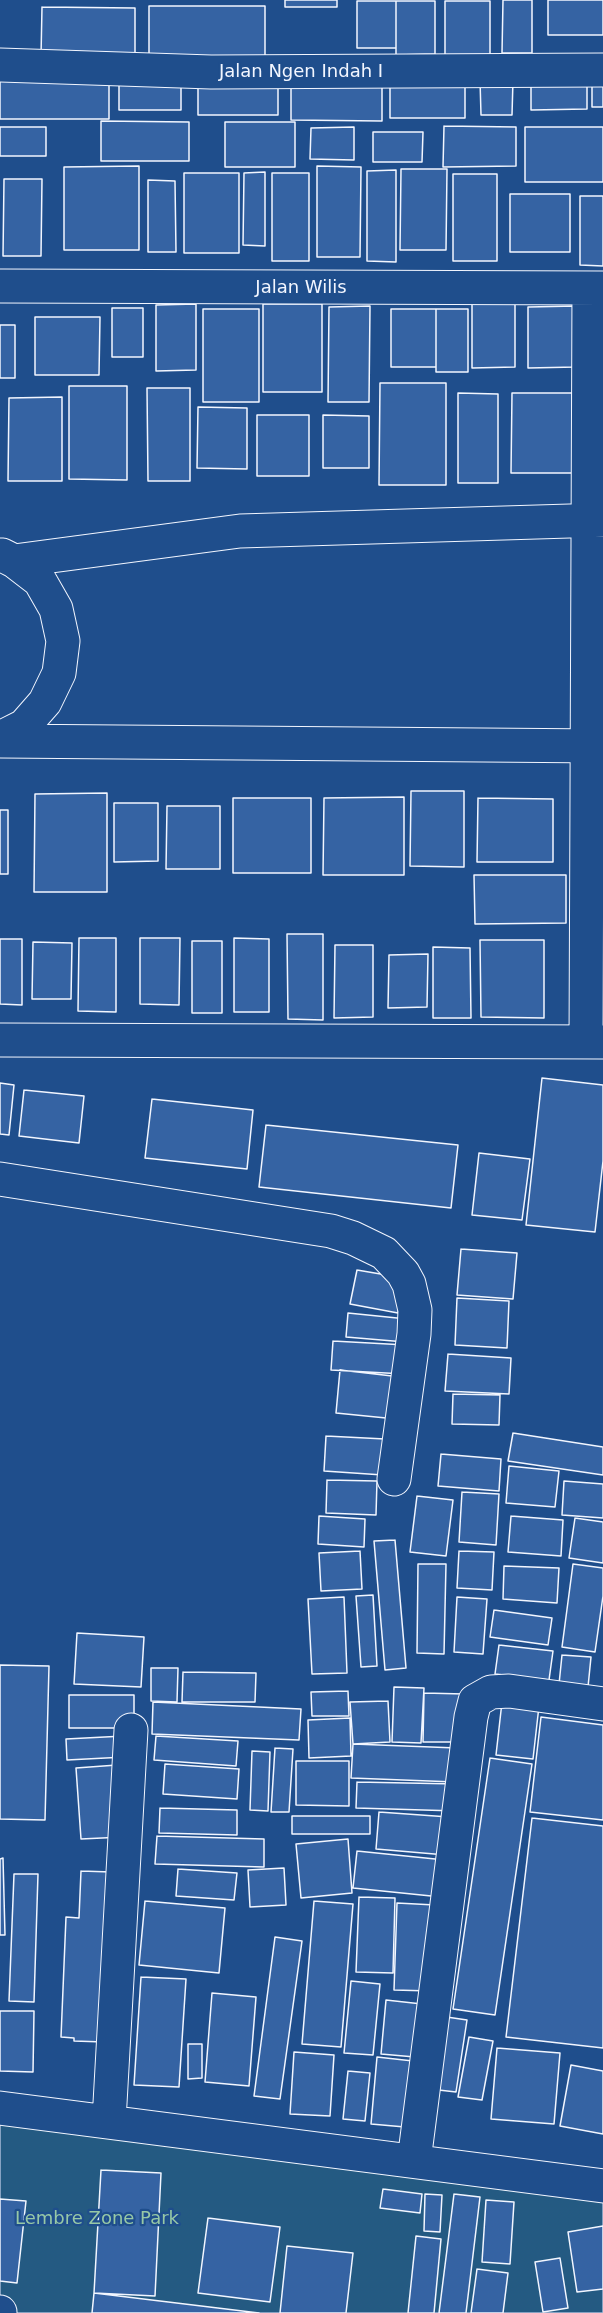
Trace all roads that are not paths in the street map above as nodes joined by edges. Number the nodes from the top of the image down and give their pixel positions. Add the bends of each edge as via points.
1 (0, 65) edge
2 (603, 70) edge
3 (0, 286) edge
4 (596, 288) edge
5 (596, 519) edge
6 (7, 557) edge
7 (0, 740) edge
8 (596, 746) edge
9 (0, 1040) edge
10 (595, 1042) edge
11 (0, 1179) edge
12 (394, 1479) dead end
13 (603, 1704) edge
14 (130, 1730) dead end
15 (0, 2108) edge
16 (109, 2121) junction
17 (414, 2161) junction
18 (603, 2186) edge

1 - 2 street, Jalan Ngen Indah I via 211,72
3 - 4 street, Jalan Wilis
4 - 5 street
5 - 6 street via 240,531
5 - 8 street
6 - 7 street via 40,582 56,609 63,641 59,673 45,702 24,726
7 - 8 street
8 - 10 street
9 - 10 street
11 - 12 street via 331,1231 384,1254 409,1284 415,1310
13 - 17 street via 509,1691 491,1692 475,1701
14 - 16 street
15 - 16 street
16 - 17 street
17 - 18 street

